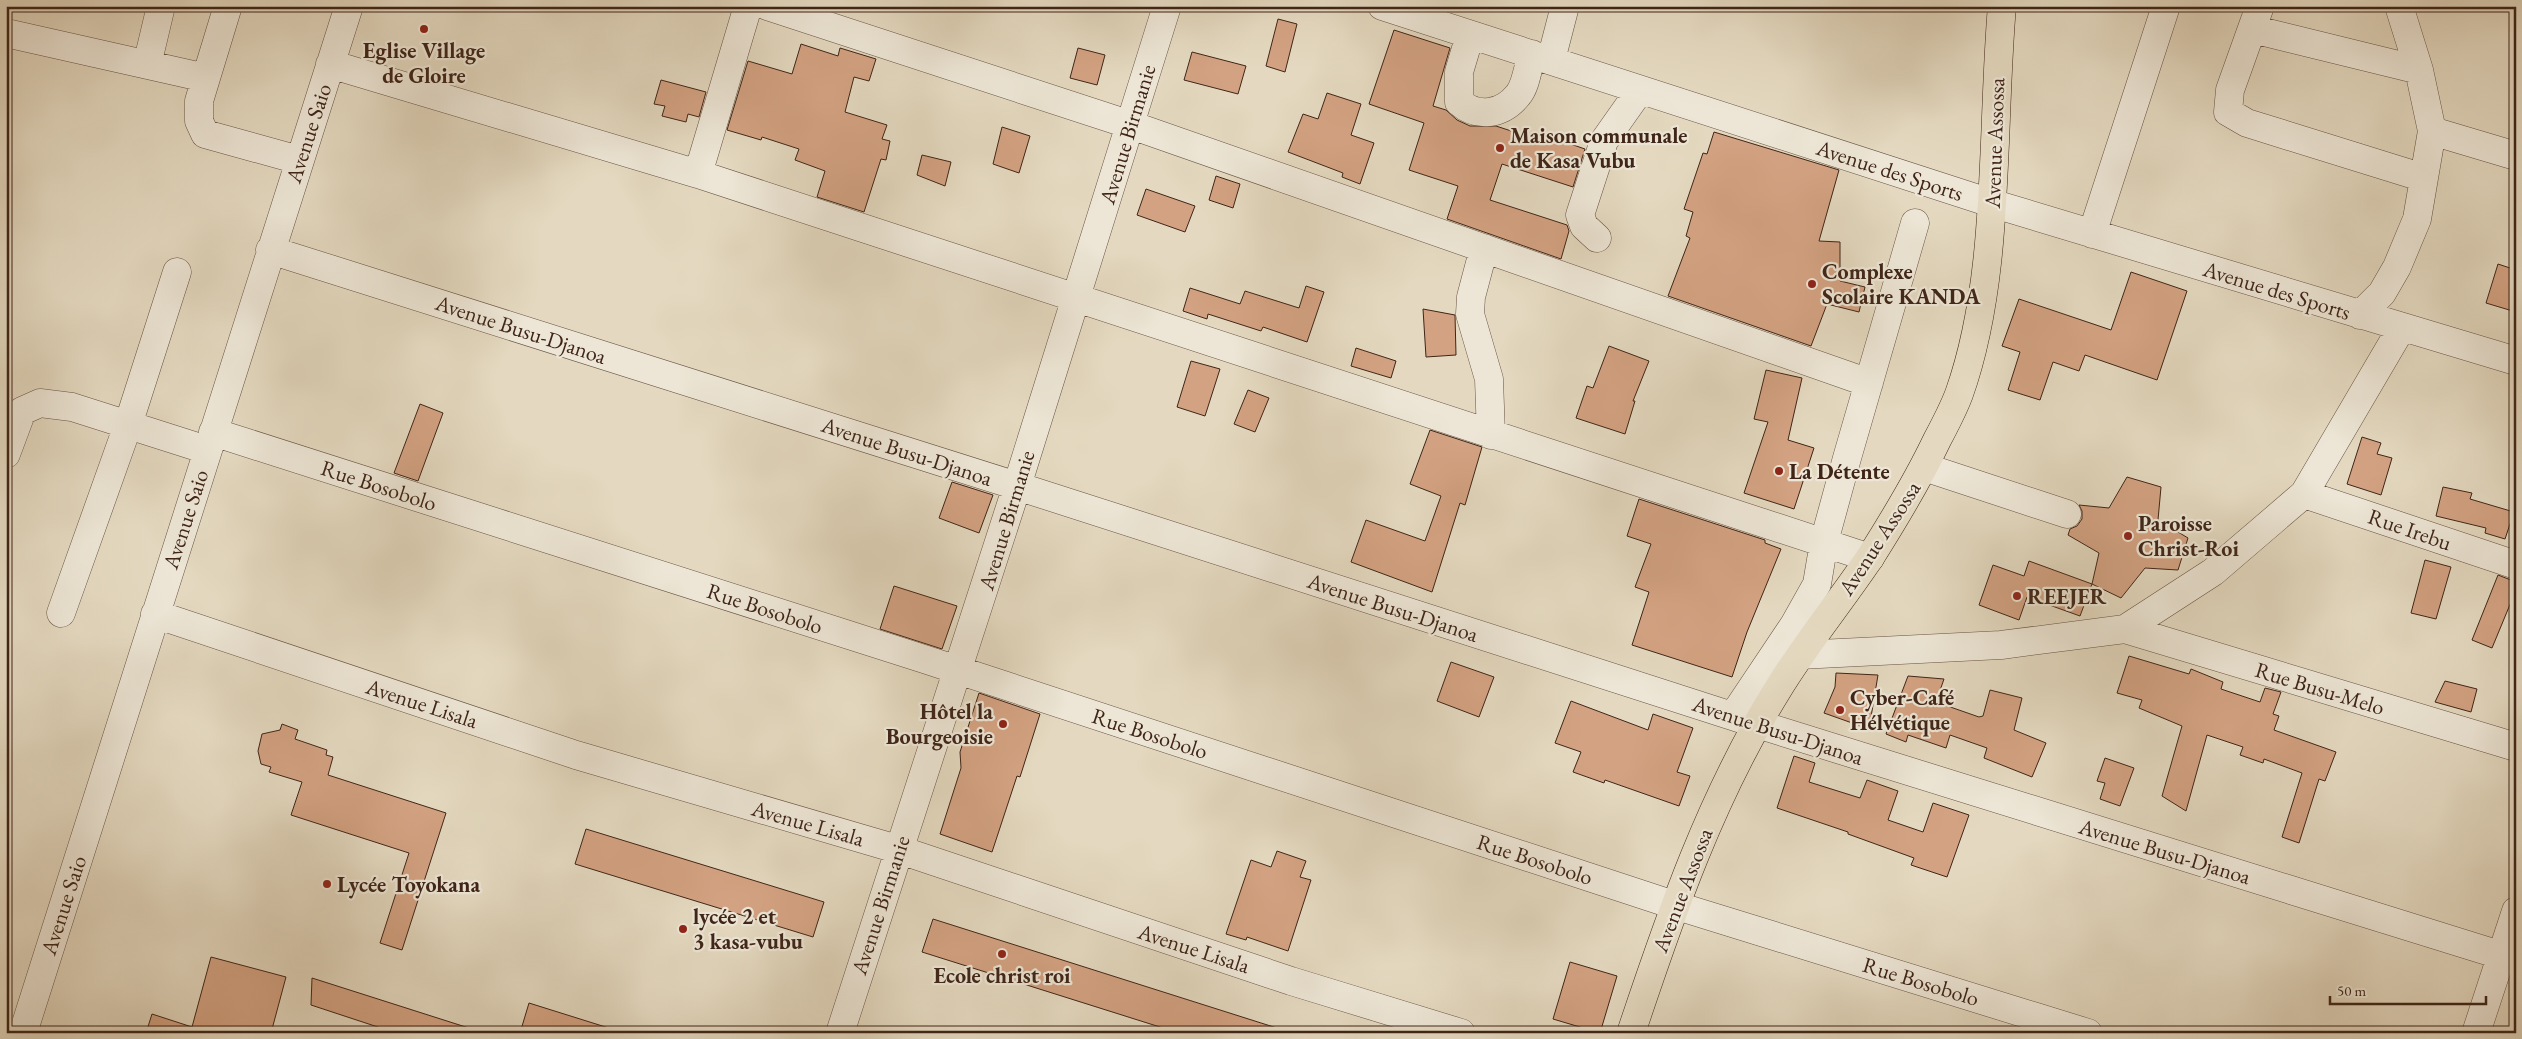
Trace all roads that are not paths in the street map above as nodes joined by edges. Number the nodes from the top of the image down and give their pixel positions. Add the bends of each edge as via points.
1 (161, 6) edge
2 (349, 6) edge
3 (748, 6) edge
4 (767, 6) edge
5 (1167, 6) edge
6 (1382, 6) edge
7 (1565, 6) edge
8 (2002, 6) edge
9 (2166, 6) edge
10 (2399, 6) edge
11 (227, 9) dead end
12 (2256, 18) edge
13 (6, 33) edge
14 (1470, 35) junction
15 (1542, 57) junction
16 (330, 64) junction
17 (147, 65) junction
18 (2419, 70) junction
19 (206, 78) junction
20 (1640, 90) junction
21 (1131, 125) junction
22 (2432, 131) junction
23 (2516, 156) edge
24 (300, 160) junction
25 (698, 174) junction
26 (2424, 178) junction
27 (1991, 203) junction
28 (1915, 224) dead end
29 (2092, 234) junction
30 (1597, 238) dead end
31 (1484, 248) junction
32 (270, 250) junction
33 (177, 272) dead end
34 (1075, 298) junction
35 (2360, 315) junction
36 (2402, 327) junction
37 (2516, 361) edge
38 (1869, 383) junction
39 (128, 425) junction
40 (1491, 435) junction
41 (210, 441) junction
42 (6, 454) edge
43 (1924, 467) junction
44 (1017, 486) junction
45 (2304, 494) junction
46 (2067, 514) dead end
47 (1824, 542) junction
48 (1870, 558) junction
49 (2516, 565) edge
50 (61, 613) dead end
51 (155, 614) junction
52 (2125, 629) junction
53 (1799, 655) junction
54 (959, 670) junction
55 (1745, 720) junction
56 (2516, 747) edge
57 (897, 850) junction
58 (1674, 905) junction
59 (2516, 911) edge
60 (2509, 957) edge
61 (23, 1033) edge
62 (840, 1033) edge
63 (1461, 1033) edge
64 (1631, 1033) edge
65 (2088, 1033) edge
66 (2476, 1033) edge

1 - 17 street
2 - 16 street, Avenue Saio
3 - 25 street
4 - 21 street
5 - 21 street, Avenue Birmanie
6 - 14 street, Avenue des Sports
7 - 15 street
8 - 27 main road, Avenue Assossa
9 - 29 street
10 - 18 street
11 - 19 street
12 - 18 street
12 - 26 street via 2230,90 2228,112 2247,123
13 - 17 street
14 - 15 street, Avenue des Sports
14 - 15 street via 1459,72 1459,102 1467,109 1484,113 1505,107 1519,94
15 - 20 street, Avenue des Sports
16 - 24 street, Avenue Saio
16 - 25 street
17 - 19 street
18 - 22 street
19 - 24 street via 199,101 199,120 206,134
20 - 27 street, Avenue des Sports
20 - 30 street via 1604,140 1580,214 1584,226
21 - 31 street
21 - 34 street, Avenue Birmanie
22 - 23 street
22 - 26 street
24 - 32 street, Avenue Saio
25 - 34 street
26 - 35 street via 2417,219 2398,267 2382,293
27 - 29 street, Avenue des Sports
27 - 43 main road, Avenue Assossa via 1990,247 1970,357 1959,395
28 - 38 street
29 - 35 street, Avenue des Sports
31 - 38 street
31 - 40 street via 1471,297 1470,314 1489,380
32 - 41 street, Avenue Saio
32 - 44 street, Avenue Busu-Djanoa
33 - 39 street
34 - 40 street
34 - 44 street, Avenue Birmanie
35 - 36 street, Avenue des Sports
36 - 37 street, Avenue des Sports
36 - 45 street
38 - 47 street
39 - 41 street, Rue Bosobolo
39 - 42 street, Rue Bosobolo via 72,407 40,403 22,411
39 - 50 street
40 - 47 street
41 - 51 street, Avenue Saio
41 - 54 street, Rue Bosobolo
43 - 46 street
43 - 48 main road, Avenue Assossa
44 - 54 street, Avenue Birmanie
44 - 55 street, Avenue Busu-Djanoa
45 - 49 street, Rue Irebu
45 - 52 street via 2212,572
47 - 48 street
47 - 55 street via 1821,571 1813,596
48 - 53 main road, Avenue Assossa
51 - 57 street, Avenue Lisala via 576,755
51 - 61 street, Avenue Saio
52 - 53 street via 2001,645
52 - 56 street, Rue Busu-Melo
53 - 55 main road, Avenue Assossa
54 - 57 street, Avenue Birmanie
54 - 58 street, Rue Bosobolo
55 - 58 main road, Avenue Assossa
55 - 60 street, Avenue Busu-Djanoa
57 - 62 street, Avenue Birmanie
57 - 63 street, Avenue Lisala via 1291,981
58 - 64 main road, Avenue Assossa
58 - 65 street, Rue Bosobolo
59 - 60 street
60 - 66 street

